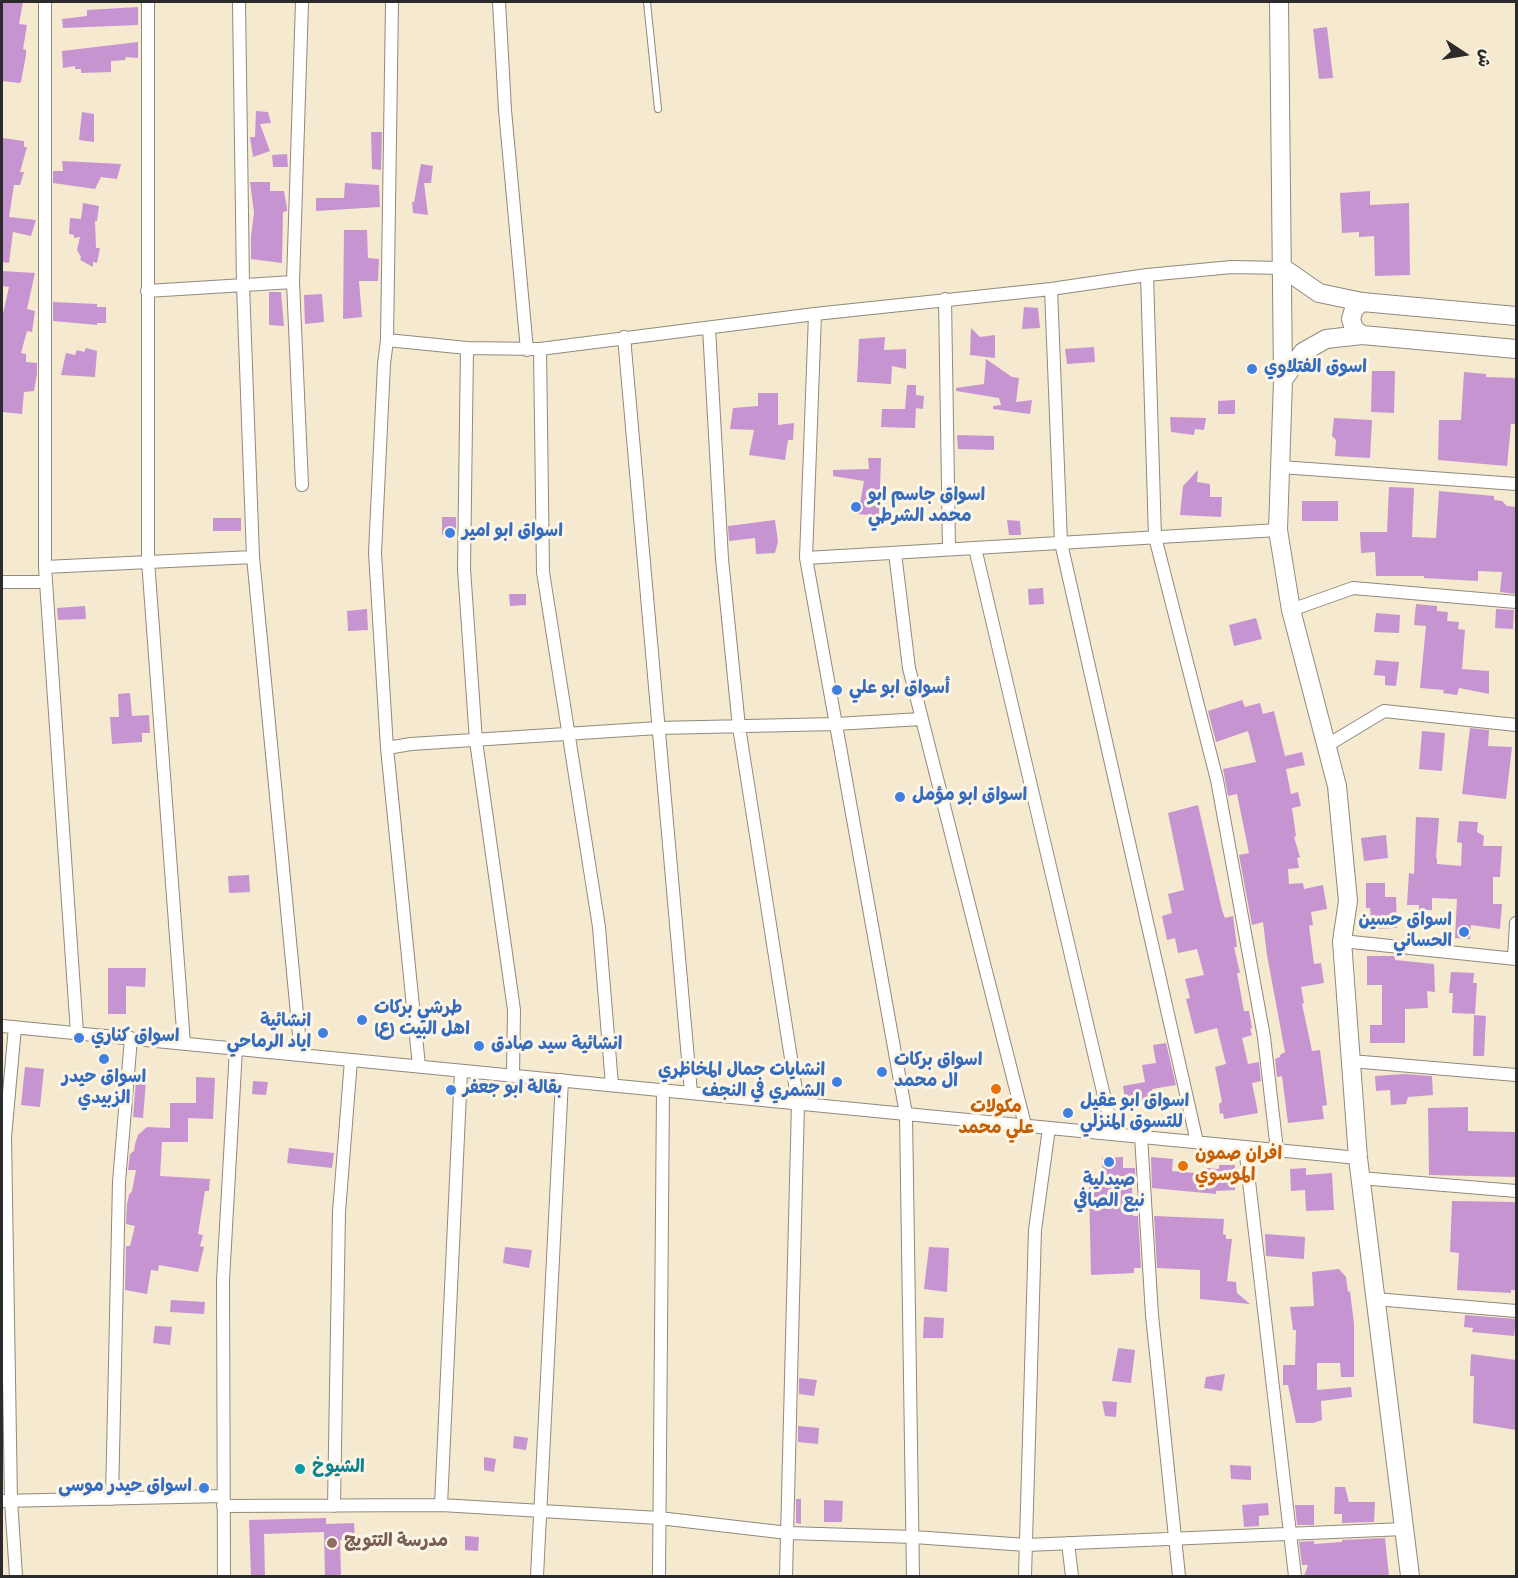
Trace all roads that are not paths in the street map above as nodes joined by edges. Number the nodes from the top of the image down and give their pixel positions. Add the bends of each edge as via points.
1 (45, 2) edge
2 (148, 2) edge
3 (239, 2) edge
4 (302, 2) edge
5 (393, 2) edge
6 (499, 2) edge
7 (646, 2) edge
8 (1279, 2) edge
9 (658, 109) dead end
10 (1283, 268) junction
11 (1147, 275) junction
12 (293, 282) junction
13 (243, 285) junction
14 (1051, 288) junction
15 (147, 291) junction
16 (945, 299) junction
17 (1362, 302) junction
18 (815, 314) junction
19 (1516, 316) edge
20 (709, 328) junction
21 (1362, 335) junction
22 (624, 337) junction
23 (387, 340) junction
24 (467, 348) junction
25 (1516, 349) edge
26 (527, 350) junction
27 (540, 350) junction
28 (1283, 380) junction
29 (1281, 467) junction
30 (1516, 484) edge
31 (302, 485) dead end
32 (1278, 530) junction
33 (1155, 537) junction
34 (1060, 543) junction
35 (975, 548) junction
36 (949, 549) junction
37 (895, 553) junction
38 (253, 557) junction
39 (806, 558) junction
40 (148, 561) junction
41 (45, 567) junction
42 (2, 582) edge
43 (46, 582) junction
44 (1516, 602) edge
45 (1291, 610) junction
46 (921, 719) junction
47 (836, 724) junction
48 (1516, 725) edge
49 (739, 727) junction
50 (658, 728) junction
51 (568, 734) junction
52 (476, 741) junction
53 (1326, 746) junction
54 (387, 748) junction
55 (1516, 923) edge
56 (1342, 941) junction
57 (1515, 958) edge
58 (2, 1026) edge
59 (15, 1027) junction
60 (77, 1033) junction
61 (131, 1038) junction
62 (184, 1044) junction
63 (236, 1048) junction
64 (301, 1055) junction
65 (351, 1060) junction
66 (1351, 1061) junction
67 (419, 1066) junction
68 (461, 1071) junction
69 (513, 1075) junction
70 (1516, 1075) edge
71 (562, 1080) junction
72 (612, 1085) junction
73 (663, 1090) junction
74 (691, 1093) junction
75 (798, 1103) junction
76 (906, 1114) junction
77 (1024, 1125) junction
78 (1049, 1128) junction
79 (1113, 1134) junction
80 (1141, 1136) junction
81 (3, 1137) edge
82 (1197, 1142) junction
83 (1245, 1147) junction
84 (1277, 1150) junction
85 (1358, 1158) junction
86 (1360, 1178) junction
87 (4, 1186) edge
88 (1516, 1191) edge
89 (5, 1292) edge
90 (1375, 1299) junction
91 (1516, 1311) edge
92 (6, 1401) edge
93 (112, 1499) junction
94 (6, 1500) edge
95 (223, 1501) junction
96 (441, 1505) junction
97 (334, 1506) junction
98 (540, 1510) junction
99 (659, 1518) junction
100 (1404, 1529) junction
101 (788, 1533) junction
102 (1290, 1534) junction
103 (914, 1537) junction
104 (1175, 1539) junction
105 (1068, 1543) junction
106 (1026, 1545) junction
107 (16, 1576) edge
108 (224, 1576) edge
109 (537, 1576) edge
110 (659, 1576) edge
111 (786, 1576) edge
112 (913, 1576) edge
113 (1025, 1576) edge
114 (1072, 1576) edge
115 (1179, 1576) edge
116 (1295, 1576) edge
117 (1414, 1576) edge

1 - 41 street
2 - 15 street
3 - 13 street
4 - 12 street
5 - 23 street
6 - 26 street
7 - 9 lane
8 - 10 street
10 - 11 street via 1232,267
10 - 17 street via 1319,293
10 - 28 street
11 - 14 street
11 - 33 street
12 - 13 street
12 - 31 street
13 - 15 street
13 - 38 street
14 - 16 street
14 - 34 street
15 - 40 street
16 - 18 street
16 - 36 street
17 - 19 street
17 - 21 street via 1351,319 1354,329
18 - 20 street
18 - 39 street
20 - 22 street
20 - 49 street via 722,559
21 - 25 street
21 - 28 street via 1326,339 1304,352
22 - 27 street
22 - 50 street
23 - 24 street
23 - 54 street via 375,553
24 - 26 street
24 - 52 street via 464,569
26 - 27 street
27 - 51 street via 543,572
28 - 29 street
29 - 30 street
29 - 32 street
32 - 33 street
32 - 45 street
33 - 34 street
33 - 84 street via 1217,780 1264,1037
34 - 35 street
34 - 82 street
35 - 36 street
35 - 79 street
36 - 37 street
37 - 39 street
37 - 46 street via 909,668
38 - 40 street
38 - 64 street
39 - 47 street
40 - 41 street
40 - 62 street
41 - 43 street
42 - 43 street
43 - 60 street
44 - 45 street via 1353,588
45 - 53 street
46 - 47 street
46 - 77 street
47 - 49 street
47 - 76 street
48 - 53 street via 1384,711
49 - 50 street
49 - 75 street
50 - 51 street
50 - 74 street
51 - 52 street
51 - 72 street via 599,927
52 - 54 street
52 - 69 street via 514,1010
53 - 56 street via 1337,786 1347,901
54 - 67 street
55 - 57 street
56 - 57 street
56 - 66 street
58 - 59 street
59 - 60 street
59 - 81 street
60 - 61 street
61 - 62 street
61 - 93 street via 120,1182
62 - 63 street
63 - 64 street
63 - 95 street via 223,1280
64 - 65 street
65 - 67 street
65 - 97 street via 339,1212
66 - 70 street
66 - 85 street
67 - 68 street
68 - 69 street
68 - 96 street
69 - 71 street
71 - 72 street
71 - 98 street
72 - 73 street
73 - 74 street
73 - 99 street
74 - 75 street
75 - 76 street
75 - 101 street
76 - 77 street
76 - 103 street
77 - 78 street
78 - 79 street
78 - 106 street via 1035,1230
79 - 80 street
80 - 82 street
80 - 104 street via 1152,1315
81 - 87 street
82 - 83 street
83 - 84 street
83 - 102 street
84 - 85 street
85 - 86 street
86 - 88 street
86 - 90 street
87 - 89 street
89 - 92 street
90 - 91 street
90 - 100 street
92 - 94 street
93 - 94 street
93 - 95 street
94 - 107 street
95 - 97 street
95 - 108 street
96 - 97 street
96 - 98 street
98 - 99 street
98 - 109 street
99 - 101 street
99 - 110 street
100 - 102 street
100 - 117 street
101 - 103 street
101 - 111 street
102 - 104 street
102 - 116 street
103 - 106 street
103 - 112 street
104 - 105 street
104 - 115 street
105 - 106 street
105 - 114 street
106 - 113 street

